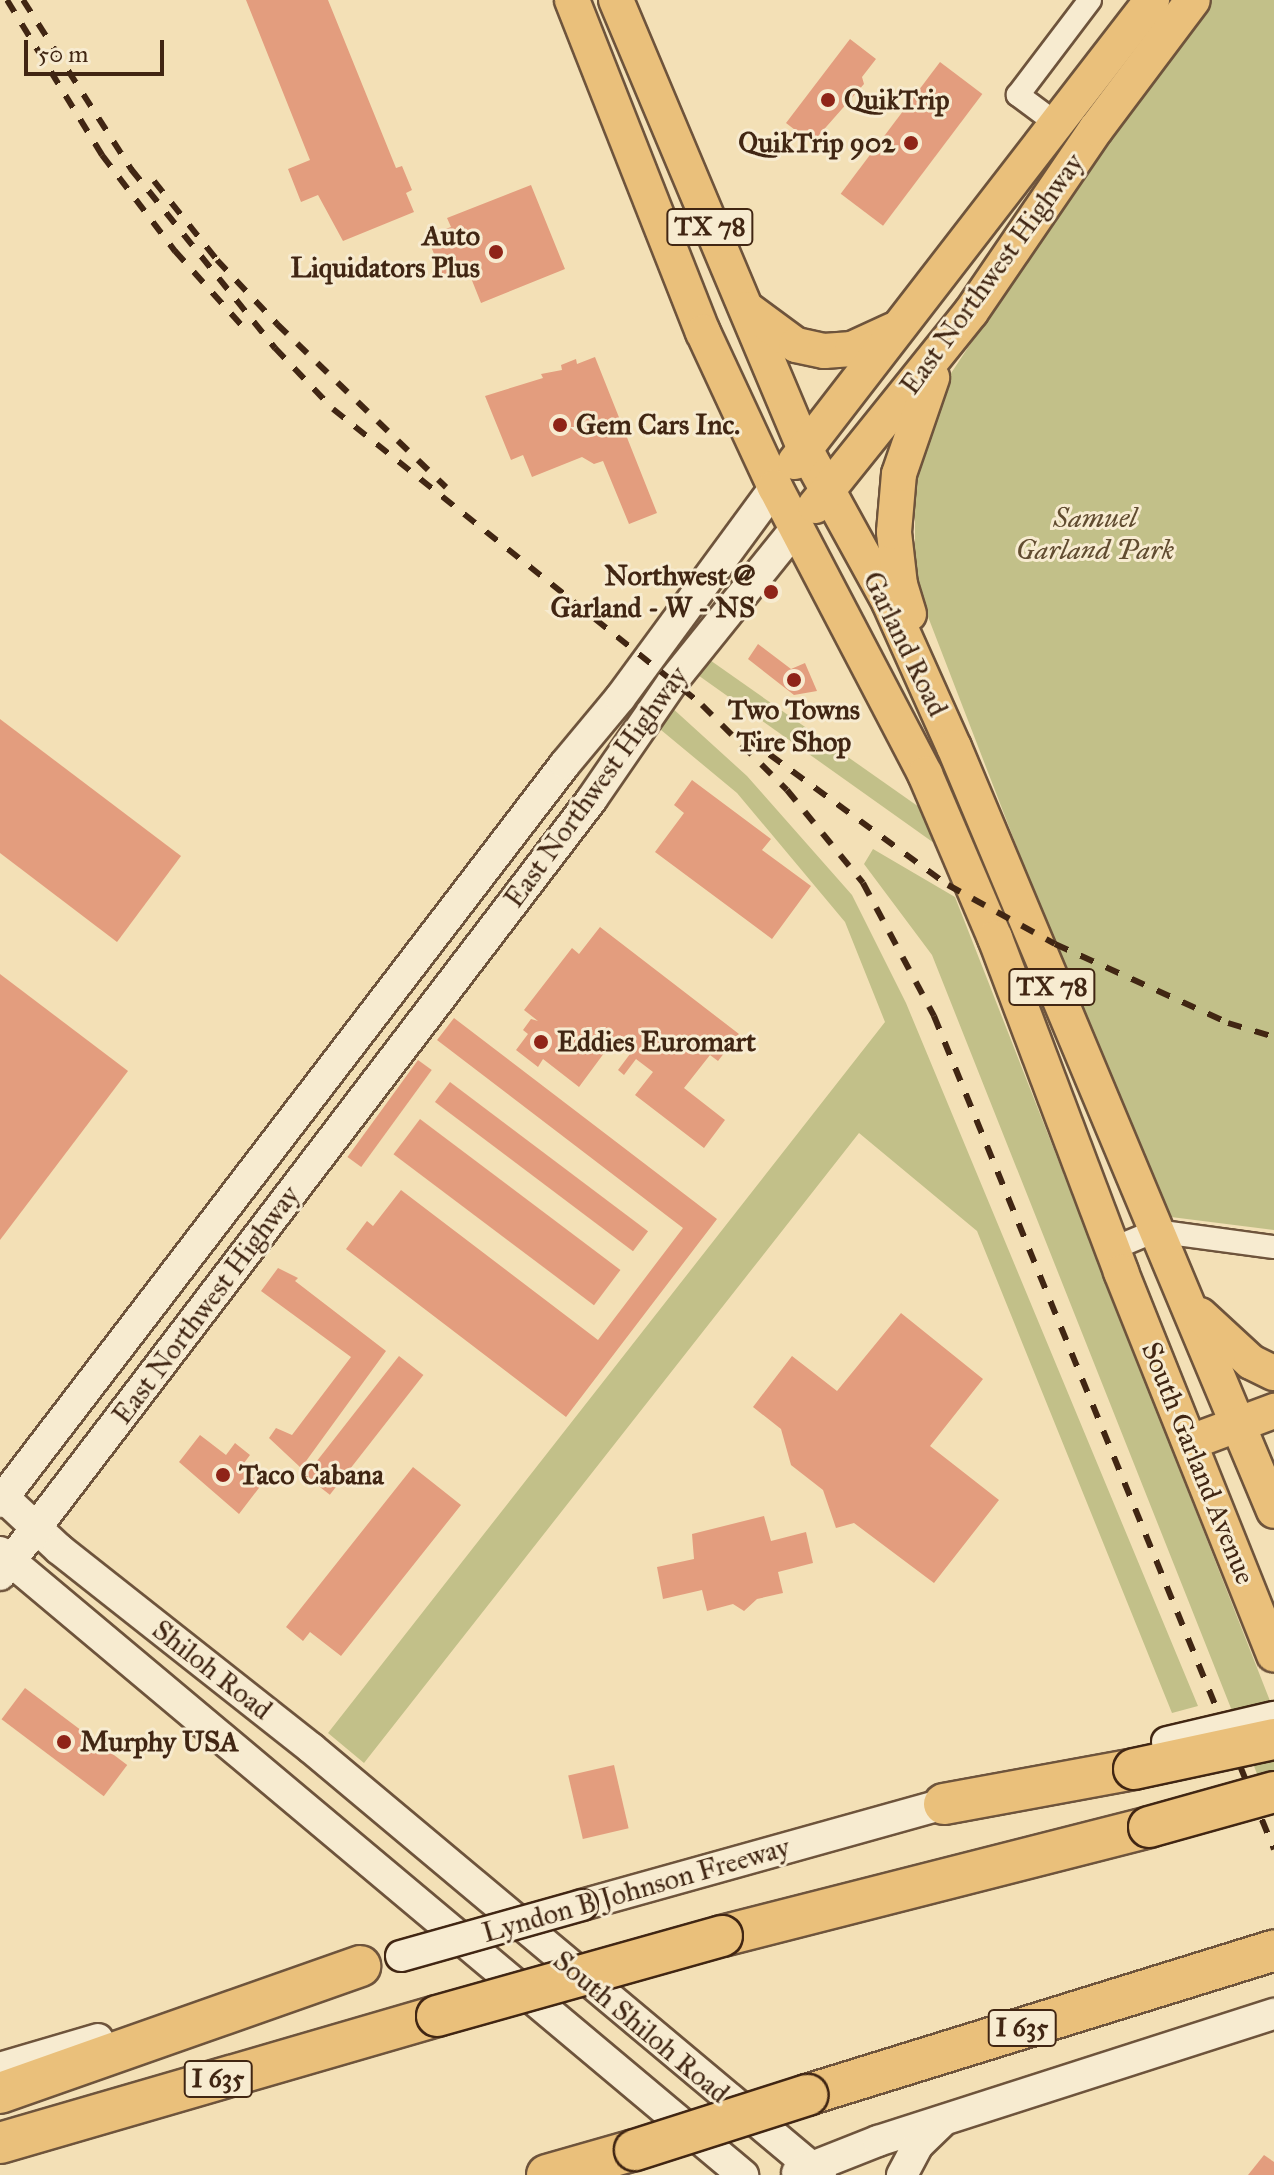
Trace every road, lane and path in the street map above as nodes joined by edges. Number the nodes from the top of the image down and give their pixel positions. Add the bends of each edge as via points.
1 (572, 0) edge
2 (616, 0) edge
3 (1090, 0) edge
4 (1152, 0) edge
5 (1193, 0) edge
6 (1057, 124) junction
7 (744, 305) junction
8 (971, 312) junction
9 (897, 328) junction
10 (805, 449) junction
11 (775, 487) junction
12 (826, 493) junction
13 (796, 528) junction
14 (954, 747) junction
15 (456, 906) junction
16 (490, 932) junction
17 (258, 1167) junction
18 (293, 1191) junction
19 (1155, 1231) junction
20 (1274, 1247) edge
21 (1116, 1260) junction
22 (1182, 1293) junction
23 (1274, 1373) edge
24 (1274, 1411) edge
25 (1239, 1423) junction
26 (1191, 1442) junction
27 (1, 1498) edge
28 (1274, 1511) edge
29 (36, 1527) junction
30 (3, 1563) edge
31 (1274, 1654) edge
32 (1274, 1717) edge
33 (1274, 1739) edge
34 (1274, 1792) edge
35 (944, 1804) junction
36 (424, 1847) junction
37 (398, 1885) junction
38 (1274, 1950) edge
39 (360, 1966) junction
40 (1267, 2017) edge
41 (0, 2068) edge
42 (0, 2093) edge
43 (943, 2121) junction
44 (0, 2143) edge
45 (579, 2169) edge
46 (808, 2173) edge
47 (547, 2175) edge
48 (743, 2175) edge
49 (902, 2175) edge

1 - 11 main road, Garland Road / TX 78 via 703,332
2 - 7 main road, Garland Road / TX 78
3 - 6 street via 1018,95
4 - 6 main road, East Northwest Highway
5 - 8 main road, East Northwest Highway via 1096,129
6 - 9 main road, East Northwest Highway
7 - 9 main road via 783,338 824,351 852,349
7 - 10 main road, Garland Road / TX 78
8 - 12 main road, East Northwest Highway
8 - 14 main road via 928,385 911,431 899,474 894,532 900,585
9 - 10 main road, East Northwest Highway
10 - 11 main road, East Northwest Highway
10 - 12 main road, Garland Road / TX 78
11 - 13 main road, Garland Road / TX 78
11 - 15 main road, East Northwest Highway via 620,698
12 - 13 main road, East Northwest Highway
12 - 14 main road, Garland Road / TX 78 via 889,602
13 - 16 main road, East Northwest Highway via 673,681
13 - 21 main road, Garland Road / TX 78 via 925,774 995,938
14 - 19 main road, Garland Road / TX 78
15 - 16 main road
15 - 17 main road, East Northwest Highway
16 - 18 main road, East Northwest Highway
17 - 18 main road
17 - 27 main road, East Northwest Highway
18 - 29 main road, East Northwest Highway
19 - 20 street
19 - 21 street
19 - 22 main road, Garland Road / TX 78
21 - 26 main road, South Garland Avenue / TX 78
22 - 23 main road via 1214,1333
22 - 25 main road, South Garland Avenue / TX 78
24 - 25 main road
25 - 26 main road
25 - 28 main road, South Garland Avenue / TX 78
26 - 31 main road, South Garland Avenue / TX 78
27 - 29 main road, Shiloh Road
29 - 30 main road, East Northwest Highway
29 - 36 main road, Shiloh Road via 311,1748
30 - 37 main road, Shiloh Road
32 - 35 main road, Lyndon B Johnson Freeway, bridge
33 - 35 highway, bridge
34 - 44 highway, I 635, bridge via 722,1936
35 - 39 main road, Lyndon B Johnson Freeway, bridge
36 - 37 main road
36 - 46 main road, South Shiloh Road
37 - 48 main road, South Shiloh Road
38 - 45 highway, I 635, bridge
39 - 41 main road, Lyndon B Johnson Freeway
39 - 42 highway
40 - 43 main road
43 - 46 main road
43 - 49 main road via 918,2145
45 - 47 highway, I 635

